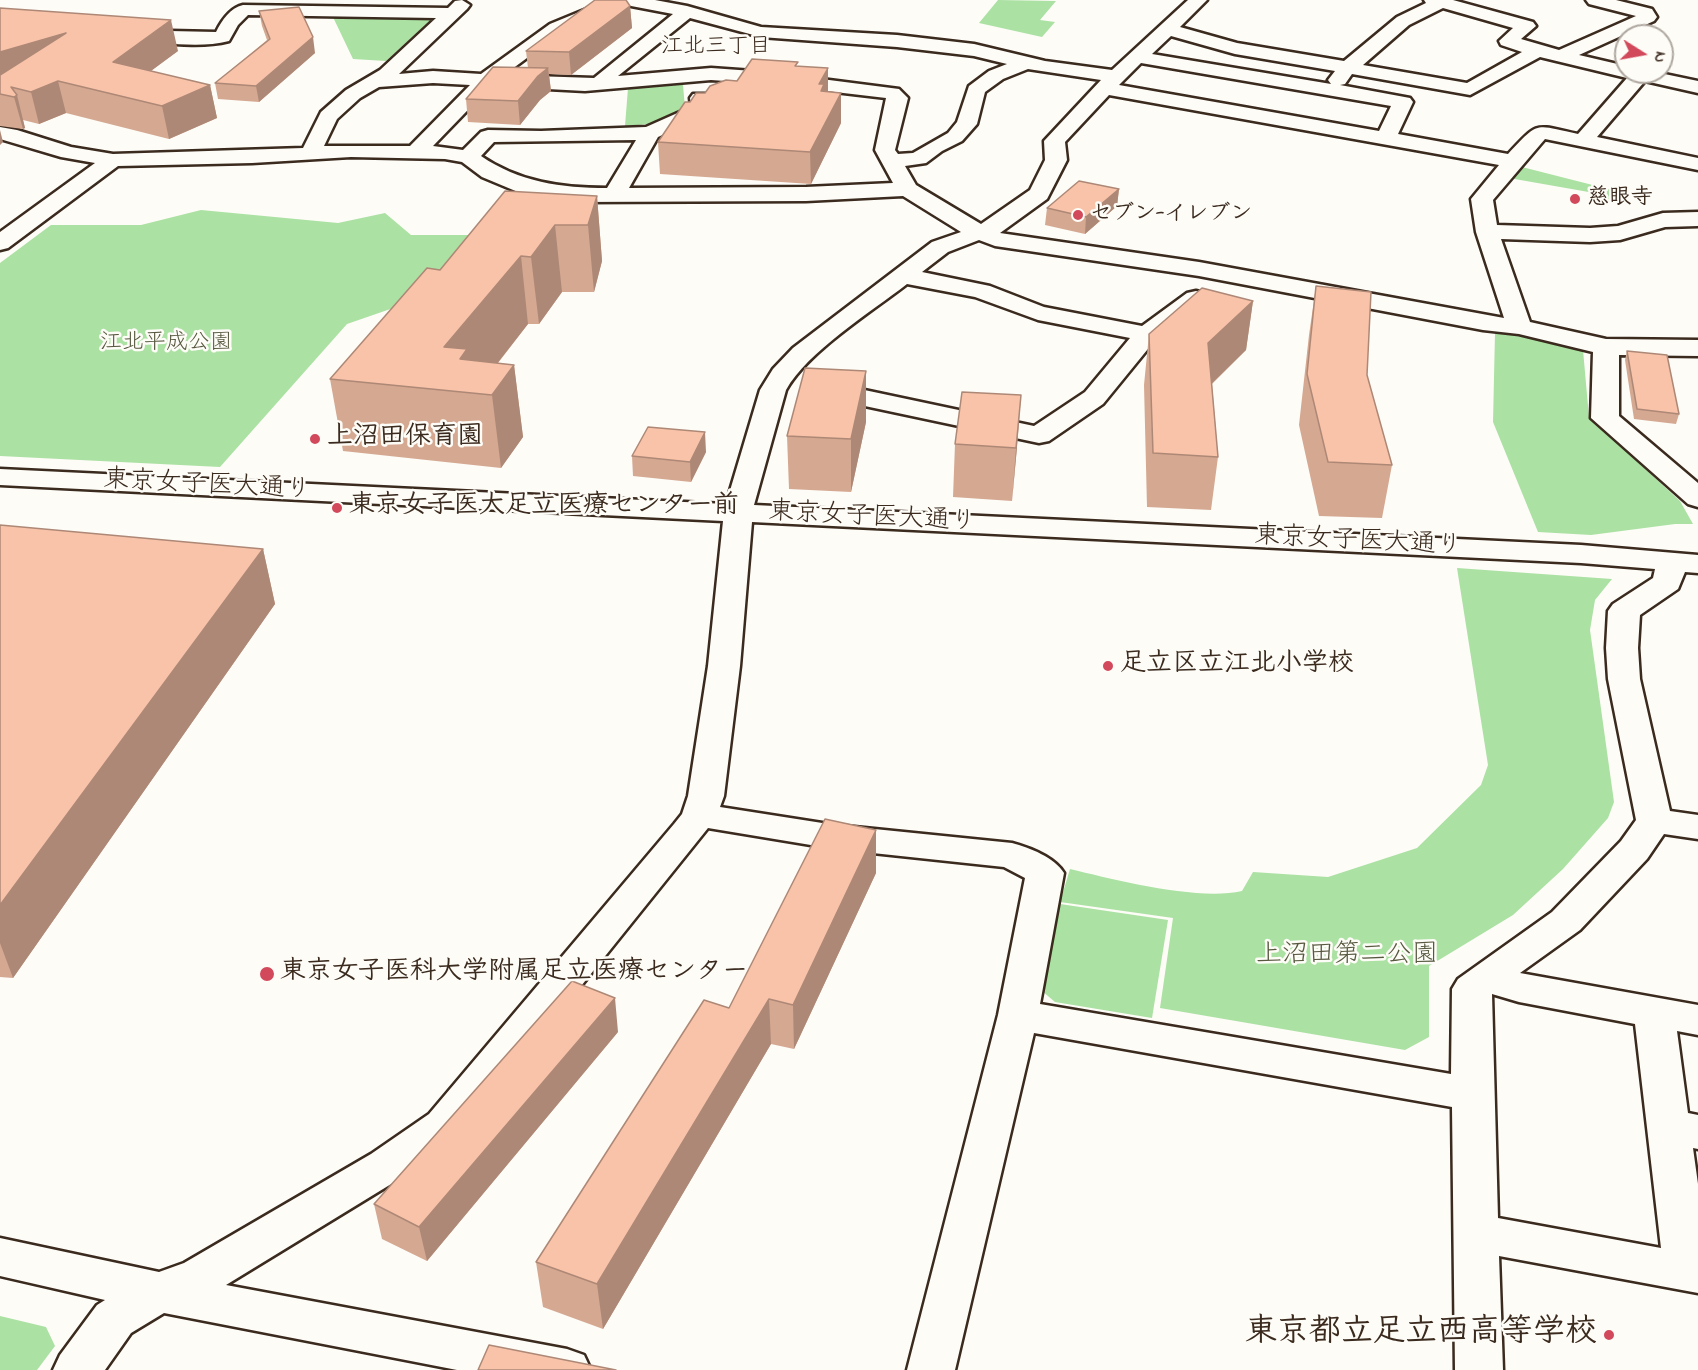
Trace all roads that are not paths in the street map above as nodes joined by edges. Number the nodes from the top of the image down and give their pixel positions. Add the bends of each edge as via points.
1 (618, 0) edge
2 (626, 0) edge
3 (1198, 0) edge
4 (1594, 0) edge
5 (1437, 1) edge
6 (460, 6) edge
7 (687, 11) junction
8 (1167, 29) junction
9 (115, 34) edge
10 (1537, 51) junction
11 (1560, 57) junction
12 (1025, 63) junction
13 (1347, 68) junction
14 (1614, 69) edge
15 (1120, 73) junction
16 (696, 75) junction
17 (1698, 76) edge
18 (485, 80) junction
19 (377, 81) junction
20 (1674, 81) edge
21 (1677, 82) junction
22 (604, 83) junction
23 (1623, 84) edge
24 (1698, 87) edge
25 (1331, 89) junction
26 (650, 132) junction
27 (0, 133) edge
28 (1386, 138) junction
29 (1584, 140) junction
30 (417, 151) junction
31 (310, 152) junction
32 (468, 157) junction
33 (1693, 158) edge
34 (113, 160) junction
35 (892, 161) junction
36 (1513, 161) junction
37 (907, 189) junction
38 (613, 196) junction
39 (1698, 219) edge
40 (1486, 232) junction
41 (980, 233) junction
42 (0, 243) edge
43 (1229, 274) junction
44 (903, 276) junction
45 (1519, 327) junction
46 (1147, 334) junction
47 (1605, 347) junction
48 (1698, 348) edge
49 (778, 380) junction
50 (0, 477) edge
51 (1698, 498) edge
52 (738, 512) junction
53 (1689, 561) edge
54 (699, 815) junction
55 (1654, 821) junction
56 (1698, 827) edge
57 (1487, 976) junction
58 (1654, 1012) junction
59 (1018, 1015) junction
60 (1698, 1020) edge
61 (1471, 1094) junction
62 (1683, 1129) edge
63 (1477, 1233) junction
64 (0, 1257) edge
65 (1692, 1273) edge
66 (159, 1292) junction
67 (77, 1370) edge
68 (567, 1370) edge
69 (930, 1370) edge
70 (1479, 1370) edge

1 - 18 street via 556,28
2 - 7 street
3 - 8 street
4 - 11 street via 1646,13 1648,17
5 - 10 street via 1527,26 1508,41
5 - 13 street via 1403,21
6 - 9 street via 243,10 222,37
6 - 19 street
7 - 12 street via 761,32 974,50
7 - 22 street via 603,79
8 - 13 street via 1235,48
8 - 15 street
10 - 11 street
10 - 13 street via 1470,89
11 - 14 street
12 - 15 street
12 - 35 street via 996,75 976,90 967,124 955,137 919,159
13 - 25 street
15 - 25 street
15 - 28 street
15 - 41 street via 1054,141 1056,160 1039,194
16 - 22 street
16 - 26 street via 701,110
16 - 35 street via 767,78 892,93 898,98 885,150
17 - 21 street
18 - 19 street via 433,77
18 - 22 street
18 - 30 street
19 - 31 street via 353,94 328,116
20 - 21 street
21 - 24 street
23 - 29 street
25 - 28 street via 1403,102
26 - 32 street via 488,136
26 - 38 street
27 - 34 street via 68,153
28 - 36 street
29 - 33 street
29 - 36 street via 1540,132
30 - 31 street
30 - 32 street
31 - 34 street
32 - 38 street via 490,172 526,187
34 - 42 street
35 - 37 street
36 - 40 street via 1482,199
37 - 38 street
37 - 41 street
39 - 40 street via 1663,220 1620,233 1590,236
40 - 45 street
41 - 43 street via 1042,247
41 - 44 street via 940,247
43 - 45 street via 1483,324
43 - 46 street
44 - 46 street via 981,291 1038,313
44 - 49 street via 802,353
45 - 47 street
46 - 49 street via 1094,398 1039,435
47 - 48 street
47 - 51 street via 1605,418
49 - 52 street
50 - 52 street, 東京女子医大通り
52 - 53 street, 東京女子医大通り
52 - 54 street via 724,666 706,796
53 - 55 street via 1667,582 1624,611 1624,679
54 - 59 street via 835,837 1012,855 1045,873
54 - 66 street via 444,1126 386,1166 200,1277
55 - 56 street
55 - 57 street via 1634,850 1566,921
57 - 58 street via 1519,988
57 - 61 street via 1472,990
58 - 60 street
58 - 62 street
59 - 61 street
59 - 69 street
61 - 63 street
62 - 65 street
63 - 65 street
63 - 70 street
64 - 66 street
66 - 67 street via 114,1318
66 - 68 street

